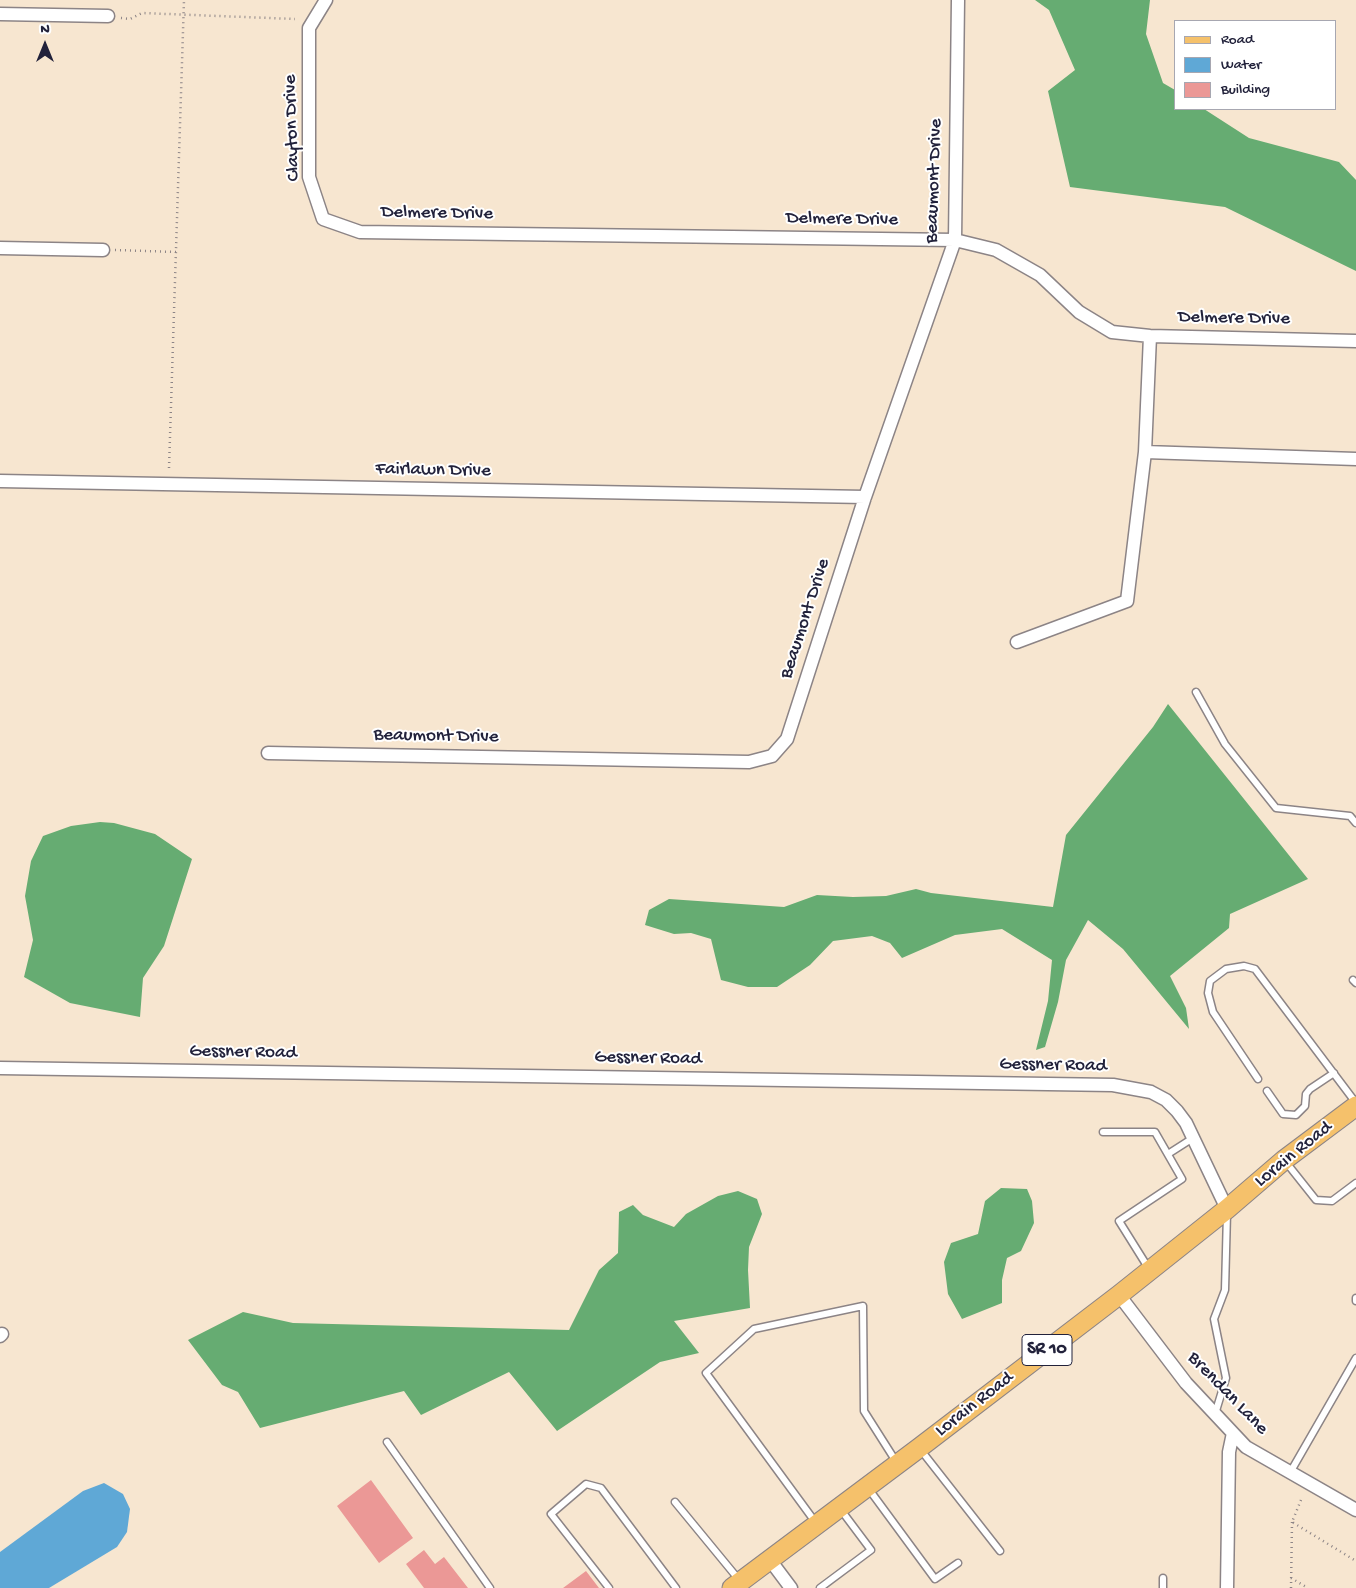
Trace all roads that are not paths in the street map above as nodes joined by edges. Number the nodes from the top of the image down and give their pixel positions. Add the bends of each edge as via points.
1 (326, 0) edge
2 (958, 0) edge
3 (0, 14) edge
4 (108, 16) road end
5 (360, 232) joint
6 (955, 240) junction
7 (0, 248) edge
8 (103, 250) road end
9 (1150, 336) junction
10 (1356, 341) edge
11 (1145, 452) junction
12 (1356, 459) edge
13 (0, 482) edge
14 (865, 497) junction
15 (1017, 642) dead end
16 (1196, 692) dead end
17 (268, 753) dead end
18 (1356, 811) edge
19 (1350, 816) junction
20 (1356, 823) edge
21 (0, 1068) edge
22 (1334, 1073) junction
23 (1258, 1079) dead end
24 (1266, 1091) dead end
25 (1356, 1104) edge
26 (1103, 1132) dead end
27 (1193, 1138) junction
28 (1168, 1154) junction
29 (1284, 1160) junction
30 (1356, 1183) edge
31 (1228, 1209) junction
32 (1149, 1270) junction
33 (1119, 1294) junction
34 (1356, 1358) edge
35 (1215, 1414) junction
36 (1233, 1433) junction
37 (387, 1442) dead end
38 (919, 1448) junction
39 (898, 1464) junction
40 (1291, 1471) junction
41 (868, 1487) junction
42 (674, 1502) dead end
43 (840, 1508) junction
44 (1356, 1510) edge
45 (817, 1524) junction
46 (1000, 1551) dead end
47 (770, 1560) junction
48 (958, 1563) dead end
49 (1163, 1578) dead end
50 (736, 1585) edge
51 (824, 1587) edge
52 (490, 1588) edge
53 (609, 1588) edge
54 (676, 1588) edge
55 (791, 1588) edge
56 (1163, 1588) edge
57 (1227, 1588) edge

1 - 5 street, Clayton Drive via 309,28 309,177 322,219
2 - 6 street, Beaumont Drive
3 - 4 street
5 - 6 street, Delmere Drive
6 - 9 street, Delmere Drive via 996,250 1040,275 1080,312 1112,332
6 - 14 street, Beaumont Drive
7 - 8 street
9 - 10 street, Delmere Drive
9 - 11 street
11 - 12 street
11 - 15 street via 1127,601
13 - 14 street, Fairlawn Drive
14 - 17 street, Beaumont Drive via 787,739 772,756 749,762
16 - 19 lane via 1225,744 1276,808
18 - 19 lane
19 - 20 lane
21 - 27 street, Gessner Road via 1113,1085 1151,1092 1166,1100 1186,1123
22 - 23 lane via 1255,969 1244,966 1226,969 1210,981 1208,993 1213,1012
22 - 24 lane via 1310,1089 1304,1106 1296,1115 1283,1114
22 - 25 lane
25 - 29 main road, Lorain Road / SR 10
26 - 28 lane via 1155,1132
27 - 28 lane
27 - 31 street, Gessner Road
28 - 32 lane via 1182,1179 1119,1221
29 - 30 lane via 1316,1200 1332,1201
29 - 31 main road, Lorain Road / SR 10
31 - 32 main road, Lorain Road / SR 10
31 - 35 lane via 1225,1290 1214,1319 1226,1378
32 - 33 main road, Lorain Road / SR 10
33 - 35 street, Brendan Lane via 1186,1383
33 - 38 main road, Lorain Road / SR 10
34 - 40 lane
35 - 36 street, Brendan Lane
36 - 40 street, Brendan Lane via 1246,1447
36 - 57 street via 1229,1452
37 - 52 lane
38 - 39 main road, Lorain Road / SR 10
38 - 46 lane
39 - 41 main road, Lorain Road / SR 10
39 - 45 lane via 864,1411 863,1306 754,1329 706,1373
40 - 44 street, Brendan Lane
41 - 43 main road, Lorain Road / SR 10
41 - 48 lane via 935,1579
42 - 50 lane
43 - 45 main road, Lorain Road / SR 10
43 - 51 lane via 871,1550
45 - 47 main road, Lorain Road / SR 10
47 - 50 main road, Lorain Road / SR 10
47 - 55 street
49 - 56 lane
53 - 54 lane via 551,1514 586,1484 601,1488

